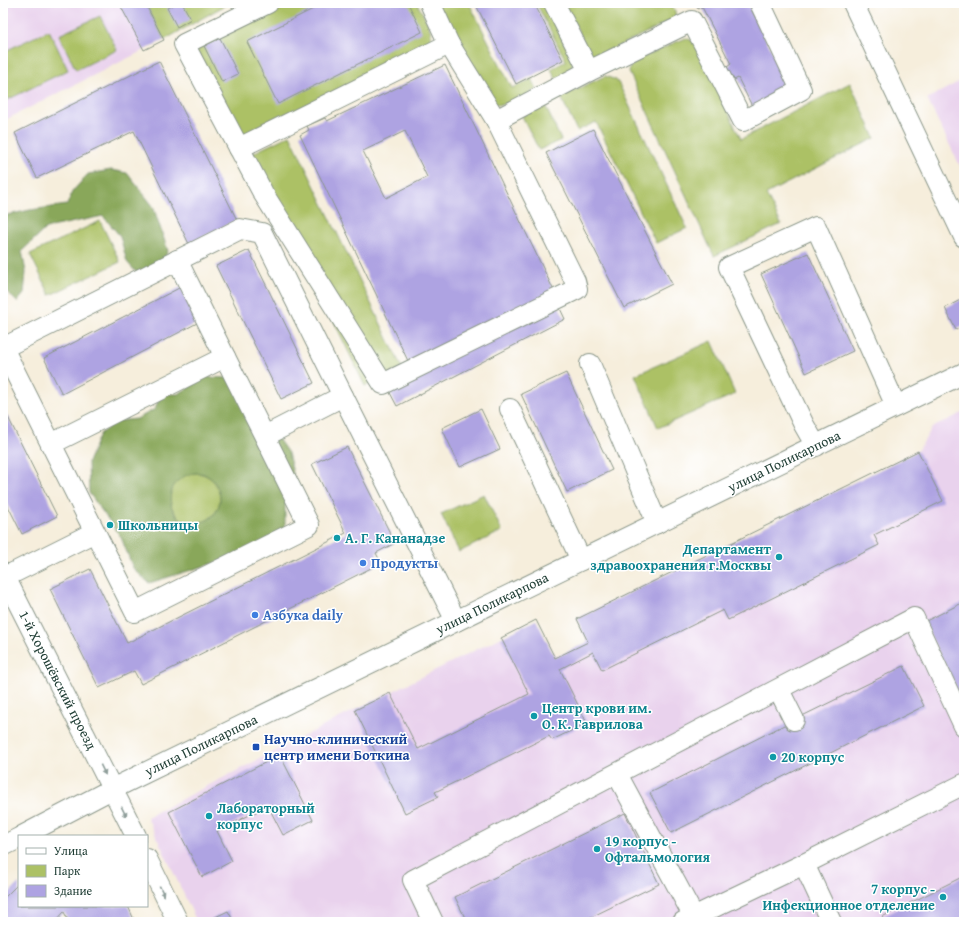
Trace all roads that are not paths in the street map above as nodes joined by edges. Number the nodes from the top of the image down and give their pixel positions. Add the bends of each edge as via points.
1 (268, 3) edge
2 (430, 3) edge
3 (554, 3) edge
4 (760, 3) edge
5 (853, 3) edge
6 (449, 44) junction
7 (589, 71) junction
8 (496, 120) junction
9 (239, 148) junction
10 (263, 193) junction
11 (254, 232) junction
12 (964, 237) edge
13 (177, 260) junction
14 (225, 357) junction
15 (590, 364) dead end
16 (964, 373) edge
17 (343, 396) junction
18 (896, 406) junction
19 (510, 409) dead end
20 (265, 436) junction
21 (51, 444) junction
22 (816, 446) junction
23 (657, 523) junction
24 (95, 532) junction
25 (581, 560) junction
26 (4, 575) edge
27 (456, 621) junction
28 (779, 690) junction
29 (794, 720) dead end
30 (964, 726) edge
31 (617, 774) junction
32 (964, 784) edge
33 (112, 788) junction
34 (24, 835) edge
35 (136, 835) edge
36 (18, 838) edge
37 (3, 846) edge
38 (148, 861) edge
39 (804, 864) junction
40 (688, 919) edge
41 (178, 922) edge
42 (433, 922) edge
43 (831, 922) edge

1 - 9 street via 184,44
2 - 6 street
3 - 7 street
4 - 7 street via 801,90 743,121 692,21
5 - 12 street
6 - 8 street
6 - 9 street
7 - 8 street
8 - 10 street via 577,289 383,384
9 - 10 street
10 - 11 street
11 - 13 street via 240,229
11 - 17 street via 262,233
13 - 14 street
13 - 21 street via 3,348
14 - 20 street
14 - 21 street
15 - 23 street
16 - 18 street, улица Поликарпова
17 - 20 street
17 - 27 street
18 - 22 street, улица Поликарпова
18 - 22 street via 816,226 729,267
19 - 25 street
20 - 24 street via 309,525 135,612
21 - 24 street
22 - 23 street, улица Поликарпова
23 - 25 street, улица Поликарпова
24 - 26 street
25 - 27 street, улица Поликарпова
26 -> 33 street, 1-й Хорошёвский проезд
27 - 33 street, улица Поликарпова
28 - 29 street
28 - 30 street via 914,618
28 - 31 street
31 - 40 street
31 - 42 street via 413,880
32 - 39 street
33 - 34 street, улица Поликарпова
33 -> 35 street, 1-й Хорошёвский проезд
36 - 37 street
38 -> 41 street
39 - 40 street
39 - 43 street

